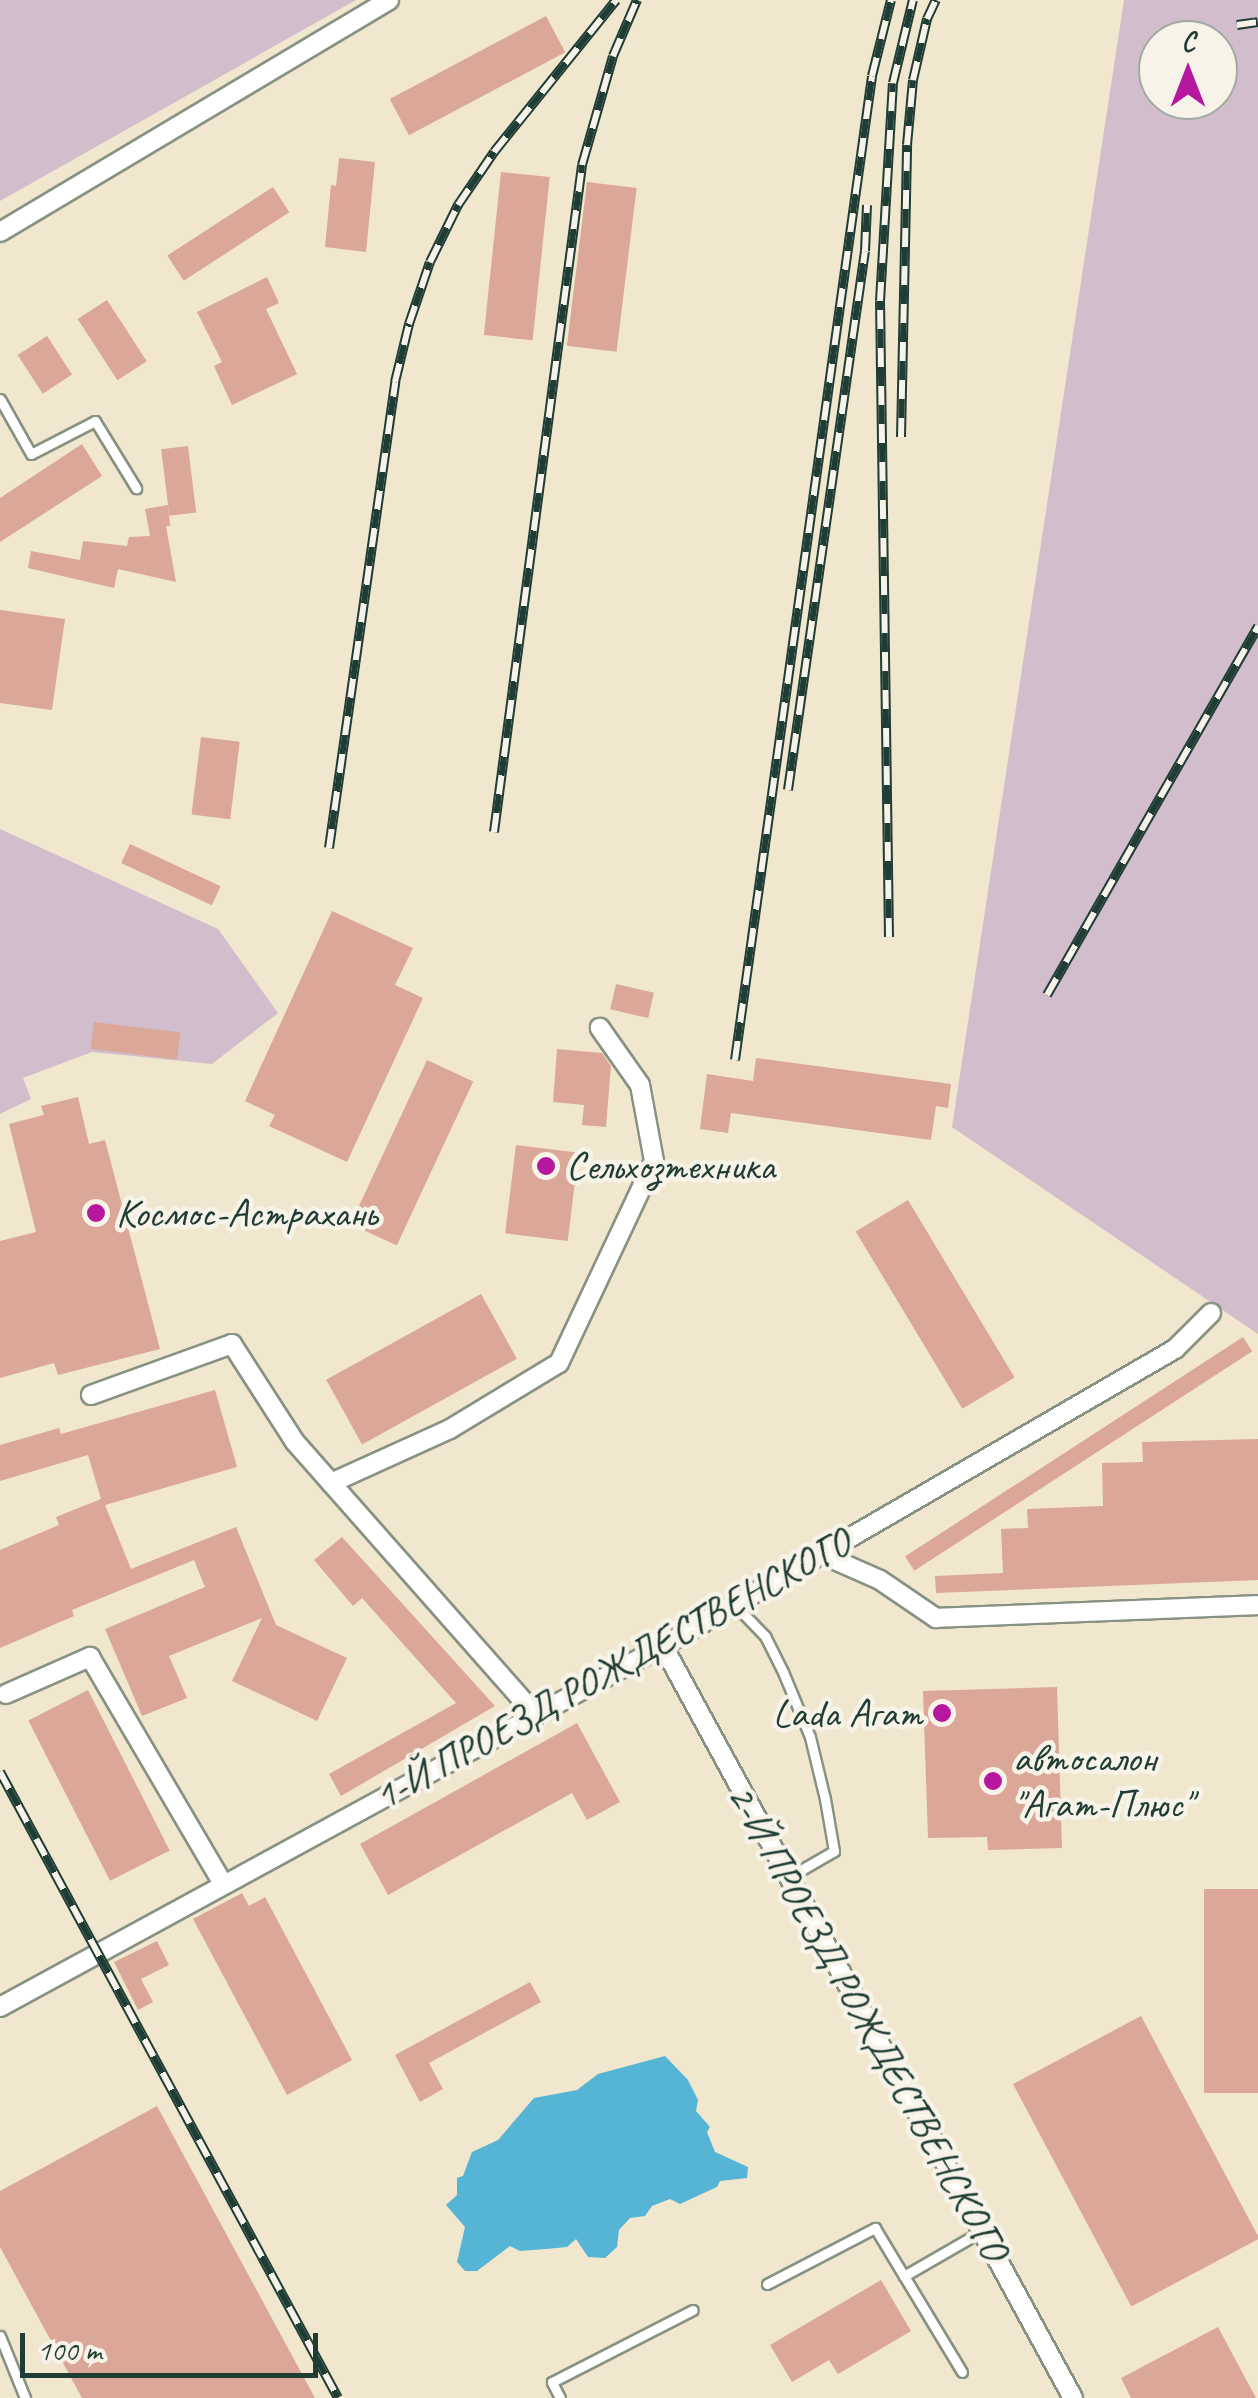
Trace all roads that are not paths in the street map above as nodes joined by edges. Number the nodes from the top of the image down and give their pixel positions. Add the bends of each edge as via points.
1 (390, 0) edge
2 (0, 232) edge
3 (0, 399) edge
4 (136, 488) dead end
5 (600, 1028) dead end
6 (1211, 1312) dead end
7 (90, 1394) dead end
8 (331, 1483) junction
9 (821, 1554) junction
10 (734, 1604) junction
11 (1258, 1605) edge
12 (663, 1646) junction
13 (6, 1694) dead end
14 (536, 1714) junction
15 (789, 1877) junction
16 (223, 1884) junction
17 (0, 2007) edge
18 (982, 2231) junction
19 (904, 2276) junction
20 (768, 2284) dead end
21 (694, 2310) dead end
22 (0, 2336) edge
23 (962, 2372) dead end
24 (1068, 2396) edge
25 (25, 2398) edge
26 (560, 2398) edge

1 - 2 street
3 - 4 lane via 30,454 95,421
5 - 8 street via 640,1085 654,1161 558,1363 450,1429
6 - 9 street, 1-Й ПРОЕЗД РОЖДЕСТВЕНСКОГО via 1175,1349
7 - 8 street via 232,1344 295,1442
8 - 14 street
9 - 10 street, 1-Й ПРОЕЗД РОЖДЕСТВЕНСКОГО
9 - 11 street via 880,1580 936,1618
10 - 12 street, 1-Й ПРОЕЗД РОЖДЕСТВЕНСКОГО
10 - 15 lane via 765,1636 783,1672 826,1798 834,1851
12 - 14 street, 1-Й ПРОЕЗД РОЖДЕСТВЕНСКОГО
12 - 15 street, 2-Й ПРОЕЗД РОЖДЕСТВЕНСКОГО
13 - 16 street via 90,1657
14 - 16 street, 1-Й ПРОЕЗД РОЖДЕСТВЕНСКОГО
15 - 18 street, 2-Й ПРОЕЗД РОЖДЕСТВЕНСКОГО
16 - 17 street, 1-Й ПРОЕЗД РОЖДЕСТВЕНСКОГО
18 - 19 lane
18 - 24 street, 2-Й ПРОЕЗД РОЖДЕСТВЕНСКОГО
19 - 20 lane via 875,2228
19 - 23 lane
21 - 26 lane via 552,2382
22 - 25 lane

